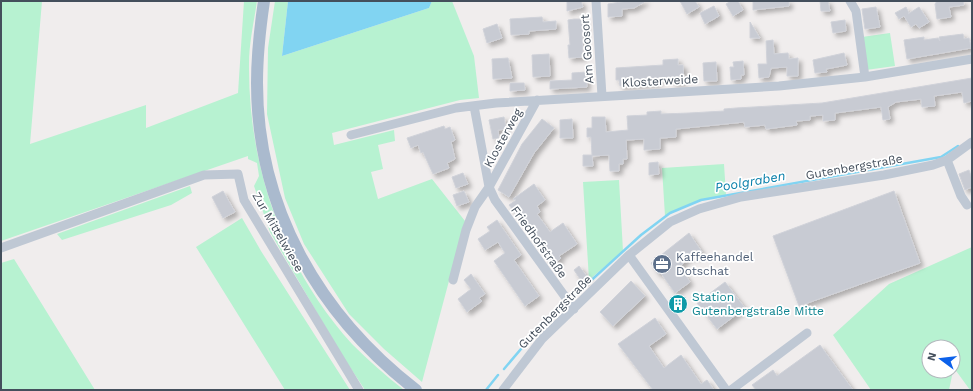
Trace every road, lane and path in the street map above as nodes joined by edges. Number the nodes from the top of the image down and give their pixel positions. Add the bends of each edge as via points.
1 (264, 1) edge
2 (596, 1) edge
3 (850, 1) edge
4 (972, 59) edge
5 (865, 77) junction
6 (602, 96) junction
7 (537, 100) junction
8 (474, 106) junction
9 (351, 135) dead end
10 (972, 142) edge
11 (946, 160) junction
12 (489, 187) junction
13 (967, 205) dead end
14 (1, 248) edge
15 (629, 256) junction
16 (453, 280) dead end
17 (574, 309) junction
18 (807, 334) dead end
19 (358, 390) edge
20 (416, 390) edge
21 (503, 390) edge
22 (726, 390) edge
23 (731, 390) edge

1 - 20 main road via 258,64 258,106 269,177 285,223 311,276 337,314 369,350
2 - 6 street, Am Goosort
3 - 5 street via 856,11
4 - 5 street, Klosterweide
5 - 6 street, Klosterweide via 779,86
6 - 7 street, Klosterweide
7 - 8 street, Klosterweide
7 - 12 street, Klosterweg
8 - 9 street, Klosterweide via 456,108
8 - 12 street, Friedhofstraße
10 - 11 street, Gutenbergstraße
11 - 13 street
11 - 15 street, Gutenbergstraße via 884,175 721,202 670,222
12 - 16 street via 475,207 466,230
12 - 17 street, Friedhofstraße via 501,210
14 - 19 street, Zur Mittelwiese via 204,175 238,174 244,200
15 - 17 street, Gutenbergstraße
15 - 22 street
17 - 21 street, Gutenbergstraße via 542,339
18 - 23 street

